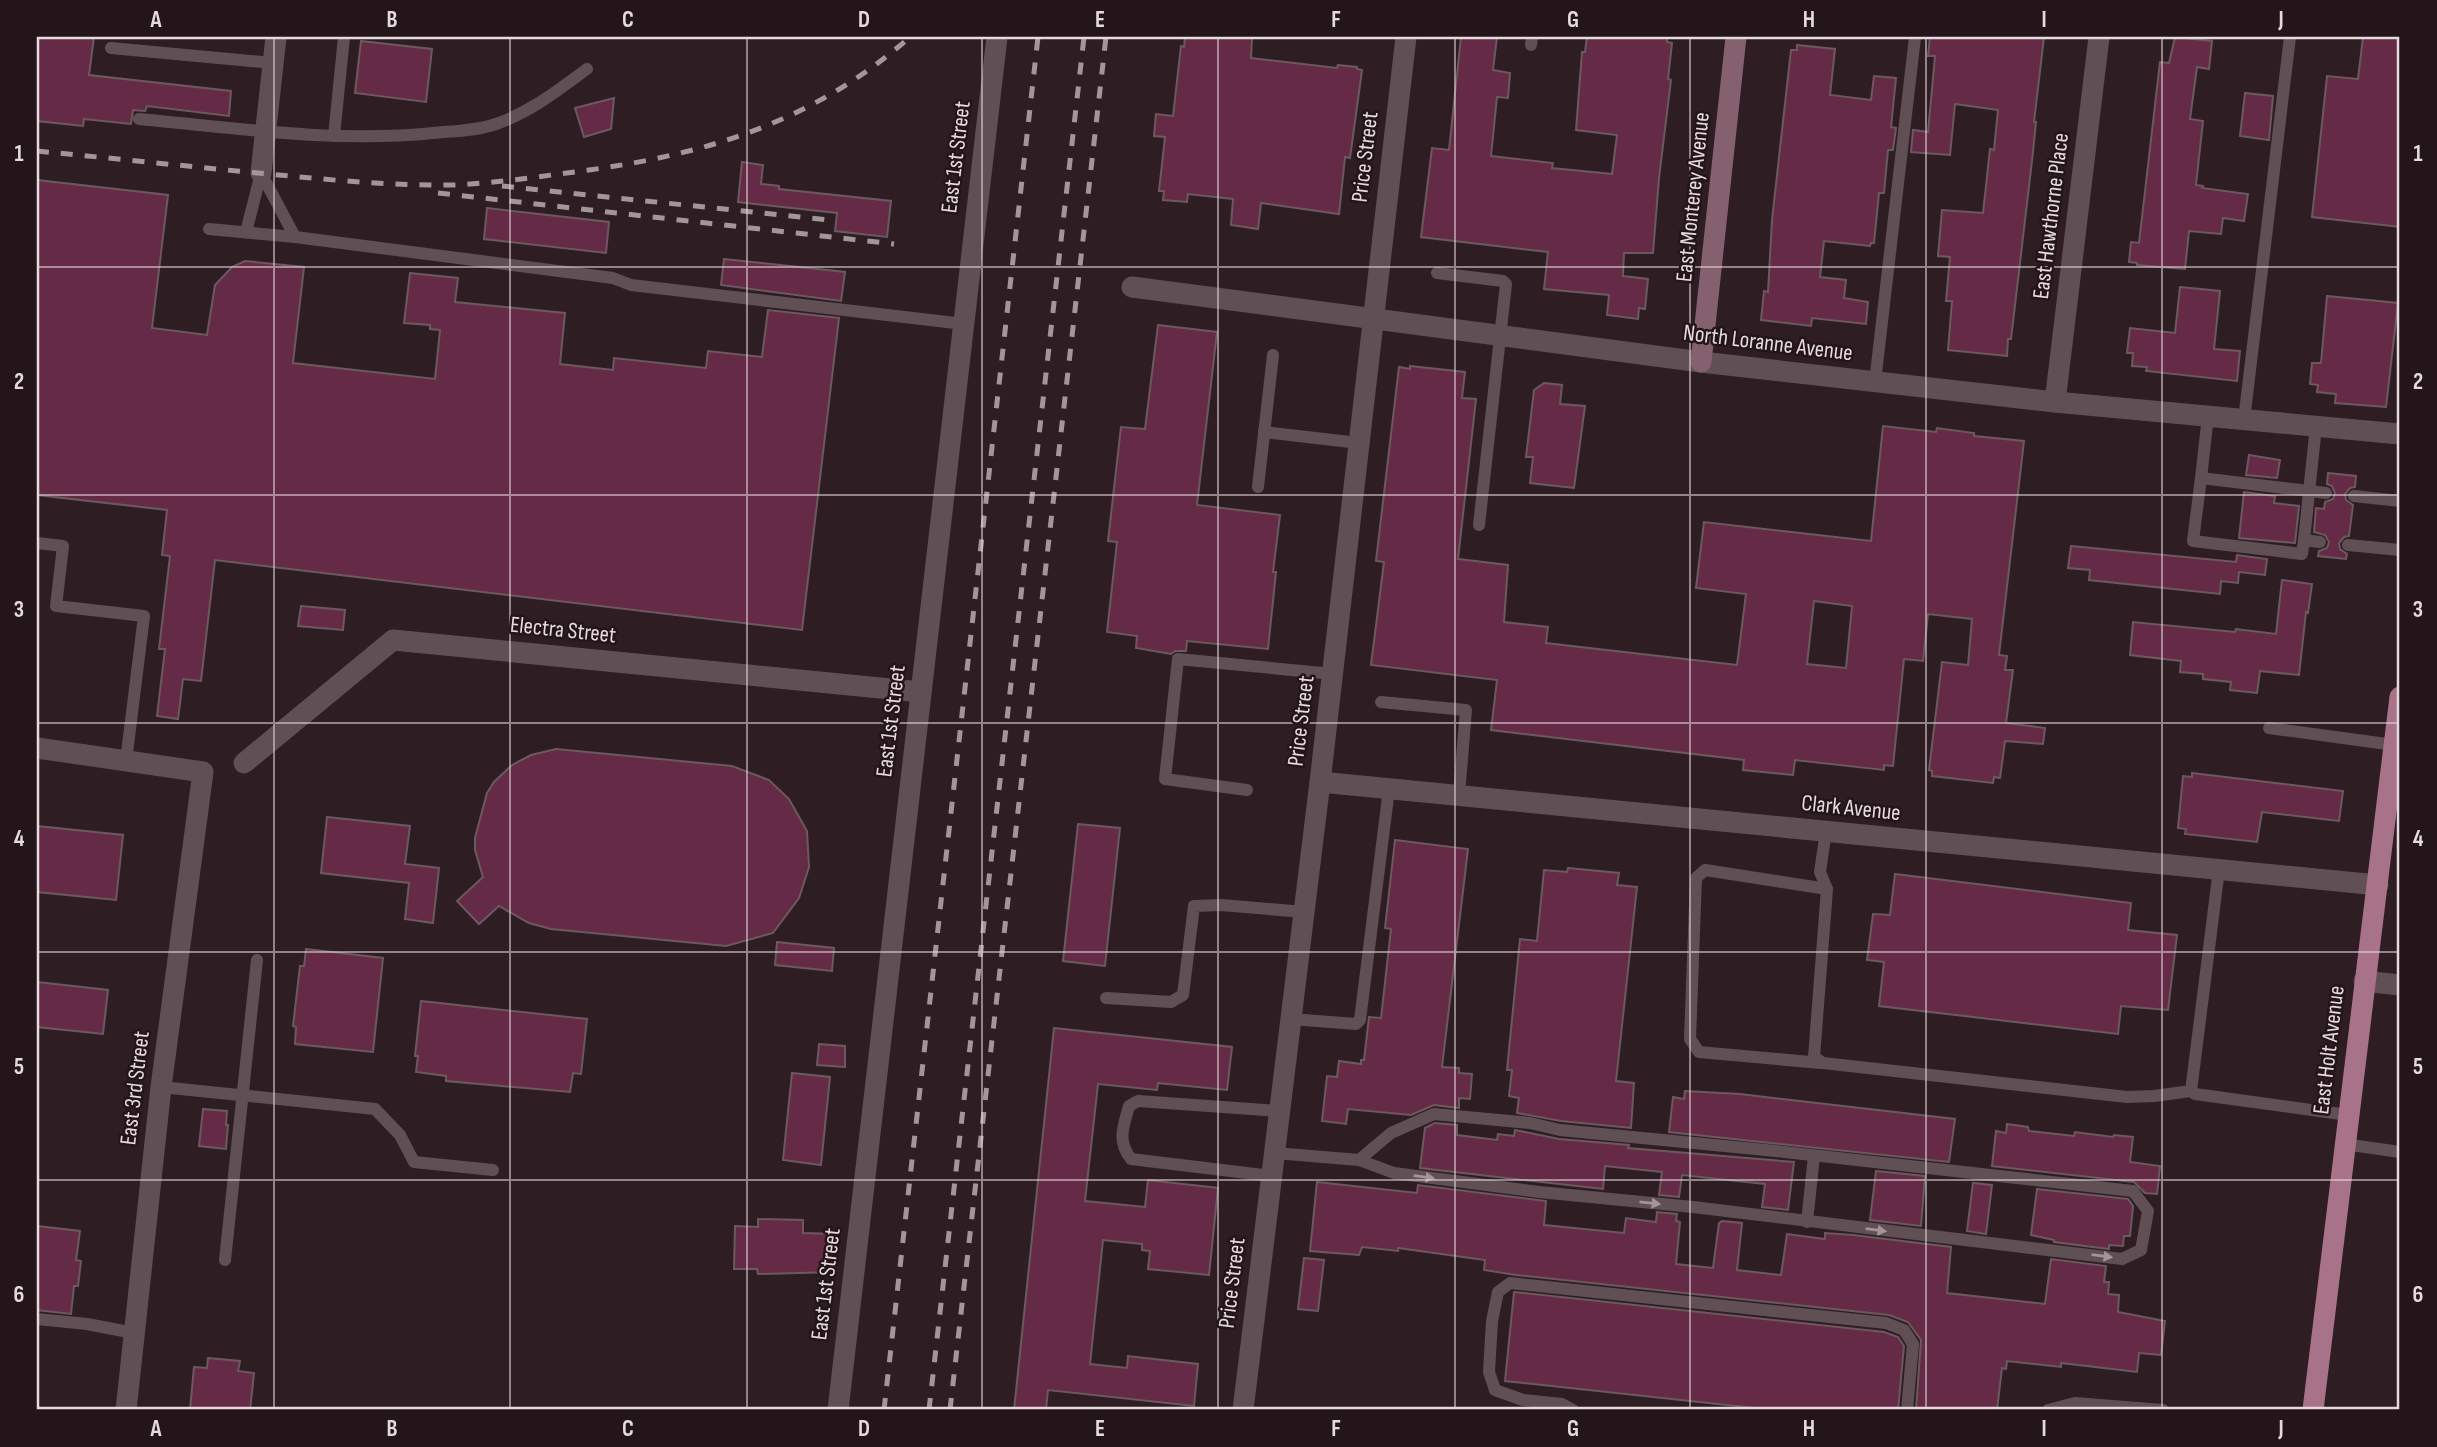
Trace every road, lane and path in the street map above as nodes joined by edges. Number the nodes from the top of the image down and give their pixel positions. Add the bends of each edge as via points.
1 (276, 37) edge
2 (344, 37) edge
3 (997, 37) edge
4 (1406, 37) edge
5 (1737, 37) edge
6 (1915, 37) edge
7 (2099, 37) edge
8 (2290, 37) edge
9 (111, 48) dead end
10 (273, 63) junction
11 (587, 69) dead end
12 (139, 119) dead end
13 (266, 131) junction
14 (334, 136) junction
15 (261, 173) junction
16 (209, 229) dead end
17 (246, 232) junction
18 (295, 237) junction
19 (1437, 273) dead end
20 (1132, 287) dead end
21 (1372, 318) junction
22 (964, 324) junction
23 (1502, 336) junction
24 (1273, 355) dead end
25 (1701, 362) junction
26 (1875, 382) junction
27 (2055, 402) junction
28 (2208, 416) junction
29 (2244, 420) junction
30 (2316, 426) junction
31 (1264, 432) junction
32 (2400, 434) edge
33 (1359, 443) junction
34 (2201, 478) junction
35 (1258, 487) dead end
36 (2309, 490) junction
37 (2326, 493) dead end
38 (2354, 496) dead end
39 (2400, 501) edge
40 (1479, 525) dead end
41 (2304, 540) junction
42 (2320, 542) dead end
43 (37, 543) edge
44 (2348, 545) dead end
45 (2400, 550) edge
46 (1332, 674) junction
47 (921, 692) junction
48 (2400, 697) edge
49 (1381, 702) dead end
50 (2269, 729) dead end
51 (2394, 745) junction
52 (37, 748) edge
53 (127, 761) junction
54 (244, 762) dead end
55 (1320, 782) junction
56 (1389, 789) junction
57 (1247, 790) dead end
58 (1459, 795) junction
59 (1826, 831) junction
60 (2219, 869) junction
61 (2378, 885) junction
62 (1827, 889) junction
63 (1304, 912) junction
64 (257, 960) dead end
65 (2364, 981) junction
66 (2400, 985) edge
67 (1106, 998) dead end
68 (1291, 1019) junction
69 (1823, 1063) junction
70 (161, 1087) junction
71 (2191, 1091) junction
72 (244, 1095) junction
73 (1280, 1111) junction
74 (2348, 1115) junction
75 (2344, 1144) junction
76 (2400, 1152) edge
77 (1275, 1153) junction
78 (1814, 1156) junction
79 (1359, 1160) junction
80 (493, 1170) dead end
81 (1272, 1175) junction
82 (1807, 1222) junction
83 (225, 1260) dead end
84 (37, 1319) edge
85 (134, 1333) junction
86 (2096, 1407) edge
87 (125, 1410) edge
88 (838, 1410) edge
89 (1243, 1410) edge
90 (1573, 1410) edge
91 (1907, 1410) edge
92 (2048, 1410) edge
93 (2163, 1410) edge
94 (2314, 1410) edge

1 - 10 street
2 - 14 lane
3 - 22 street, East 1st Street
4 - 21 street, Price Street
5 - 25 street, East Monterey Avenue
6 - 26 lane
7 - 27 street, East Hawthorne Place
8 - 29 lane
9 - 10 lane
10 - 13 street
11 - 14 lane via 538,105 487,127 399,137
12 - 13 lane
13 - 14 lane
13 - 15 street
15 - 17 lane
15 - 18 lane
16 - 17 lane
17 - 18 lane
18 - 22 lane via 614,278 631,285
19 - 23 lane via 1503,281 1507,289
20 - 21 street, North Loranne Avenue
21 - 23 street, North Loranne Avenue
21 - 33 street, Price Street
22 - 47 street, East 1st Street
23 - 25 street, North Loranne Avenue
23 - 40 lane
24 - 31 lane
25 - 26 street, North Loranne Avenue
26 - 27 street, North Loranne Avenue
27 - 28 street, North Loranne Avenue
28 - 29 street, North Loranne Avenue
28 - 34 lane
29 - 30 street, North Loranne Avenue
30 - 32 street, North Loranne Avenue
30 - 36 lane
31 - 33 lane
31 - 35 lane
33 - 46 street, Price Street
34 - 36 lane
34 - 41 lane via 2193,541 2302,554
36 - 37 lane
36 - 41 lane
38 - 39 lane
41 - 42 lane
43 - 53 lane via 63,546 56,606 144,616
44 - 45 lane
46 - 55 street, Price Street
46 - 57 lane via 1178,659 1165,779
47 - 54 street, Electra Street via 393,639
47 - 88 street, East 1st Street
48 - 51 main road, East Holt Avenue
49 - 58 lane via 1466,710
50 - 51 lane
51 - 61 main road, East Holt Avenue
52 - 53 street
53 - 70 street, East 3rd Street via 203,772
55 - 56 street, Clark Avenue
55 - 63 street, Price Street
56 - 58 street, Clark Avenue
56 - 68 lane via 1360,1020 1356,1024
58 - 59 street, Clark Avenue
59 - 60 street, Clark Avenue
59 - 62 lane via 1820,872
60 - 61 street, Clark Avenue
60 - 71 lane
61 - 65 main road, East Holt Avenue
62 - 69 lane via 1814,1057
62 - 69 lane via 1705,870 1696,878 1690,1039 1699,1052
63 - 67 lane via 1194,906 1183,995 1171,1002
63 - 68 street, Price Street
64 - 72 lane
65 - 66 street
65 - 74 main road, East Holt Avenue
68 - 73 street, Price Street
69 - 71 lane via 2127,1097
70 - 72 lane
70 - 85 street, East 3rd Street
71 - 74 lane
72 - 80 lane via 375,1110 400,1135 414,1162
72 - 83 lane
73 - 77 street, Price Street
73 - 81 lane via 1138,1101 1129,1107 1123,1128 1122,1147 1131,1159
74 - 75 main road, East Holt Avenue
75 - 76 lane
75 - 94 main road, East Holt Avenue
77 - 79 lane
77 - 81 street, Price Street
78 - 79 lane via 1434,1114 1391,1133
78 - 82 lane
82 -> 78 lane via 2122,1259 2141,1250 2148,1211 2133,1191
79 -> 82 lane via 1394,1173
81 - 89 street, Price Street
84 - 85 lane
85 - 87 street, East 3rd Street
86 - 92 lane via 2075,1403
86 - 93 lane
90 - 91 lane via 1494,1390 1489,1372 1492,1321 1498,1292 1510,1283 1886,1322 1904,1330 1913,1344

